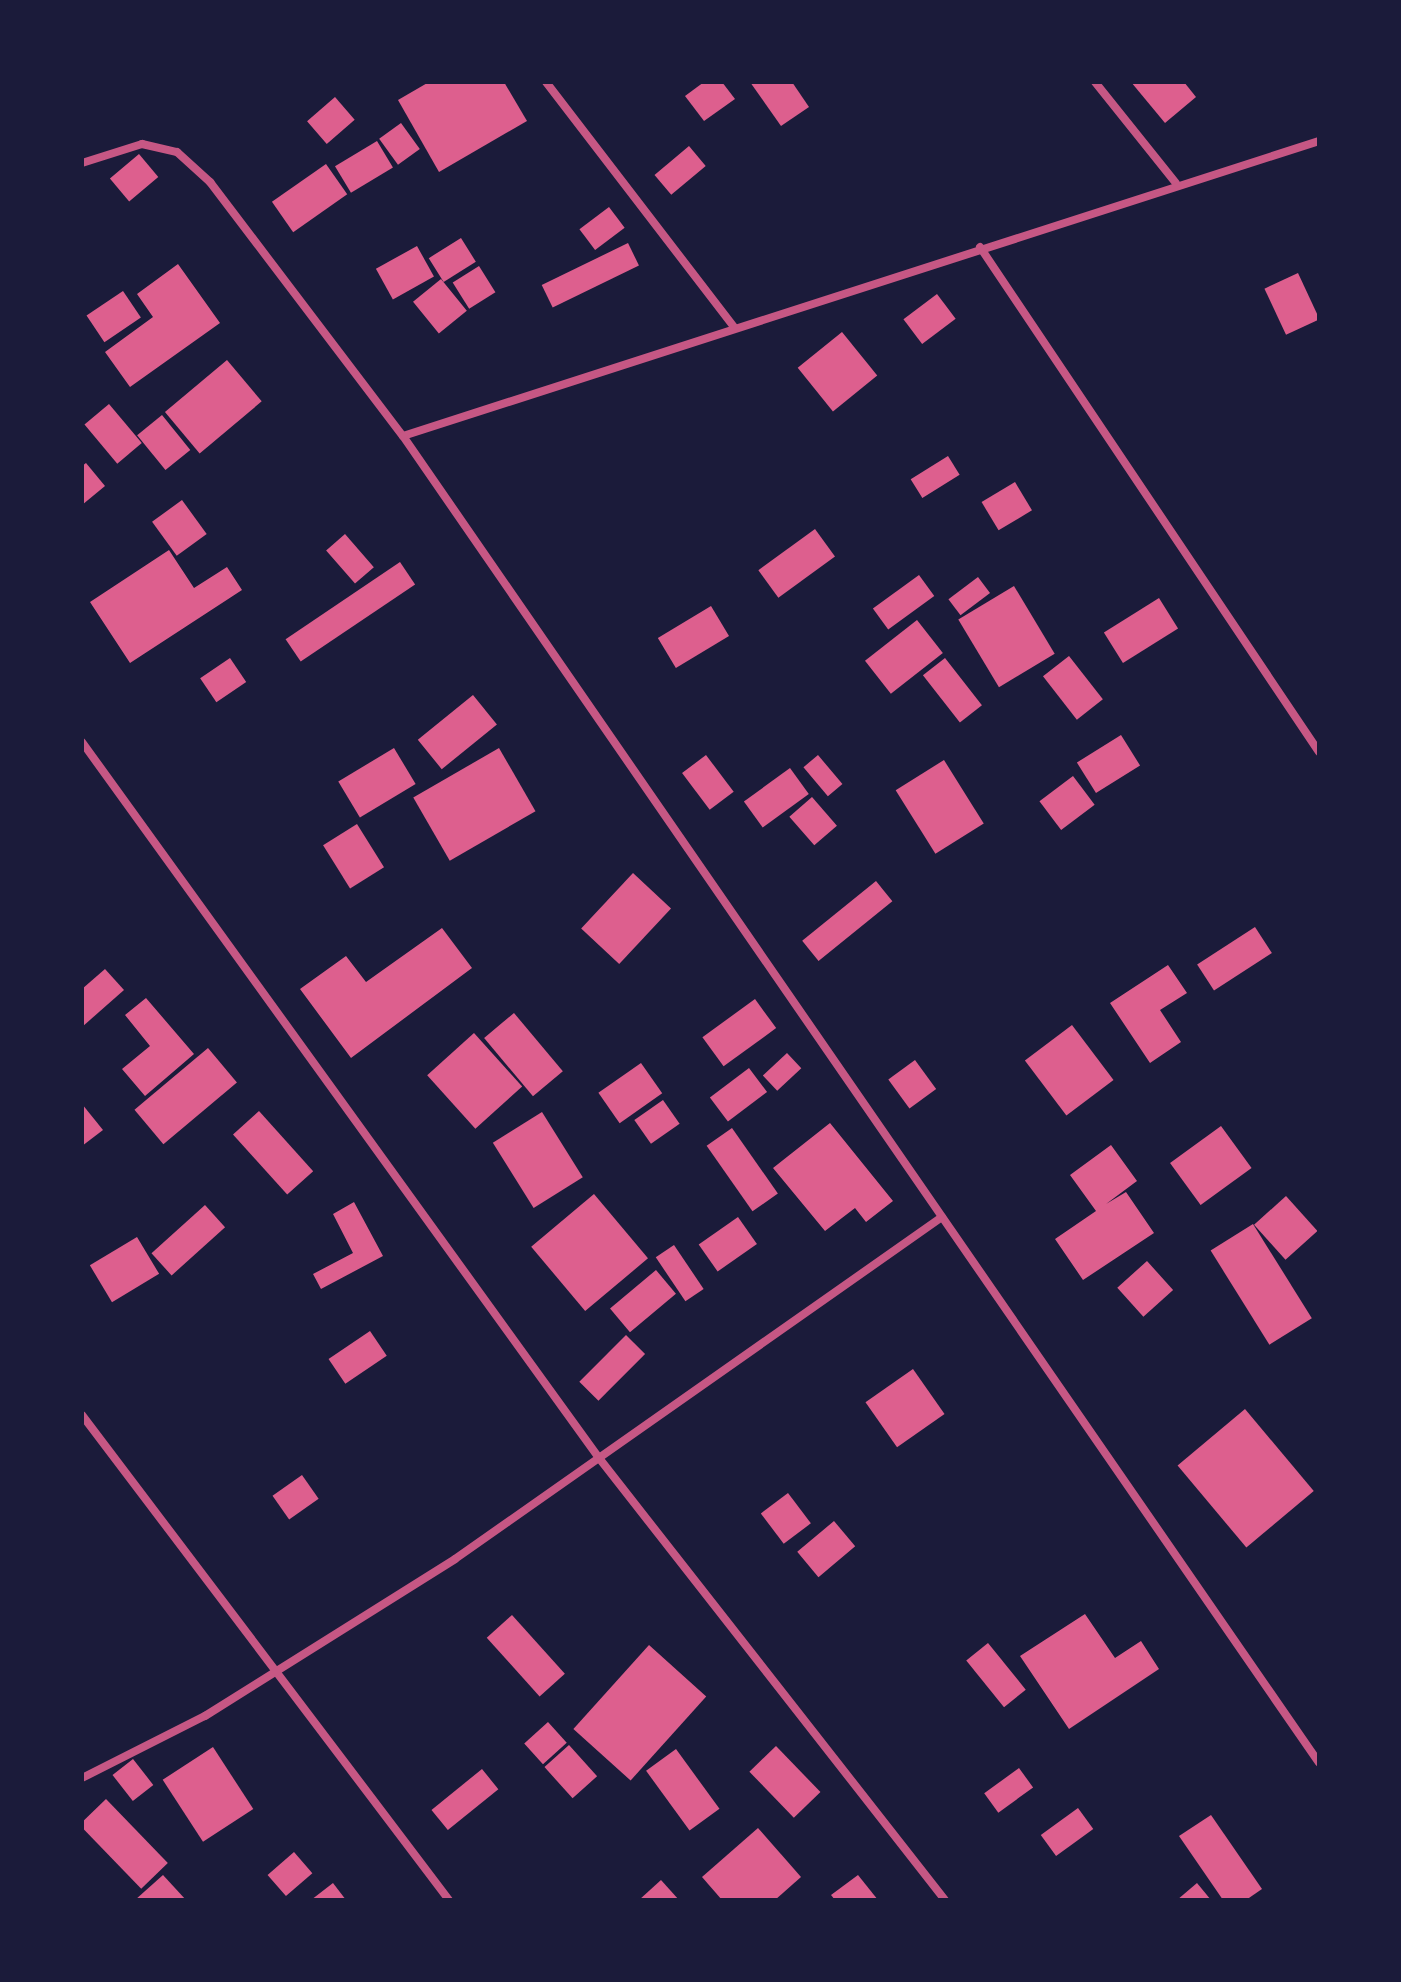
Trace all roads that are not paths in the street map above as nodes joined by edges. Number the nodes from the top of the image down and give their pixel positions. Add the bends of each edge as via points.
1 (546, 82) edge
2 (1095, 82) edge
3 (1319, 141) edge
4 (84, 159) edge
5 (1176, 183) junction
6 (980, 247) junction
7 (734, 327) junction
8 (403, 436) junction
9 (82, 742) edge
10 (1319, 752) edge
11 (942, 1217) junction
12 (82, 1415) edge
13 (599, 1458) junction
14 (278, 1670) junction
15 (1319, 1763) edge
16 (82, 1778) edge
17 (449, 1900) edge
18 (945, 1900) edge

1 - 7 street
2 - 5 street
3 - 5 street
4 - 8 street via 142,144 177,152 210,182
5 - 6 street
6 - 7 street
6 - 10 street
7 - 8 street
8 - 11 street
9 - 13 street
11 - 13 street
11 - 15 street
12 - 14 street
13 - 14 street via 455,1559
13 - 18 street
14 - 16 street via 205,1716
14 - 17 street

